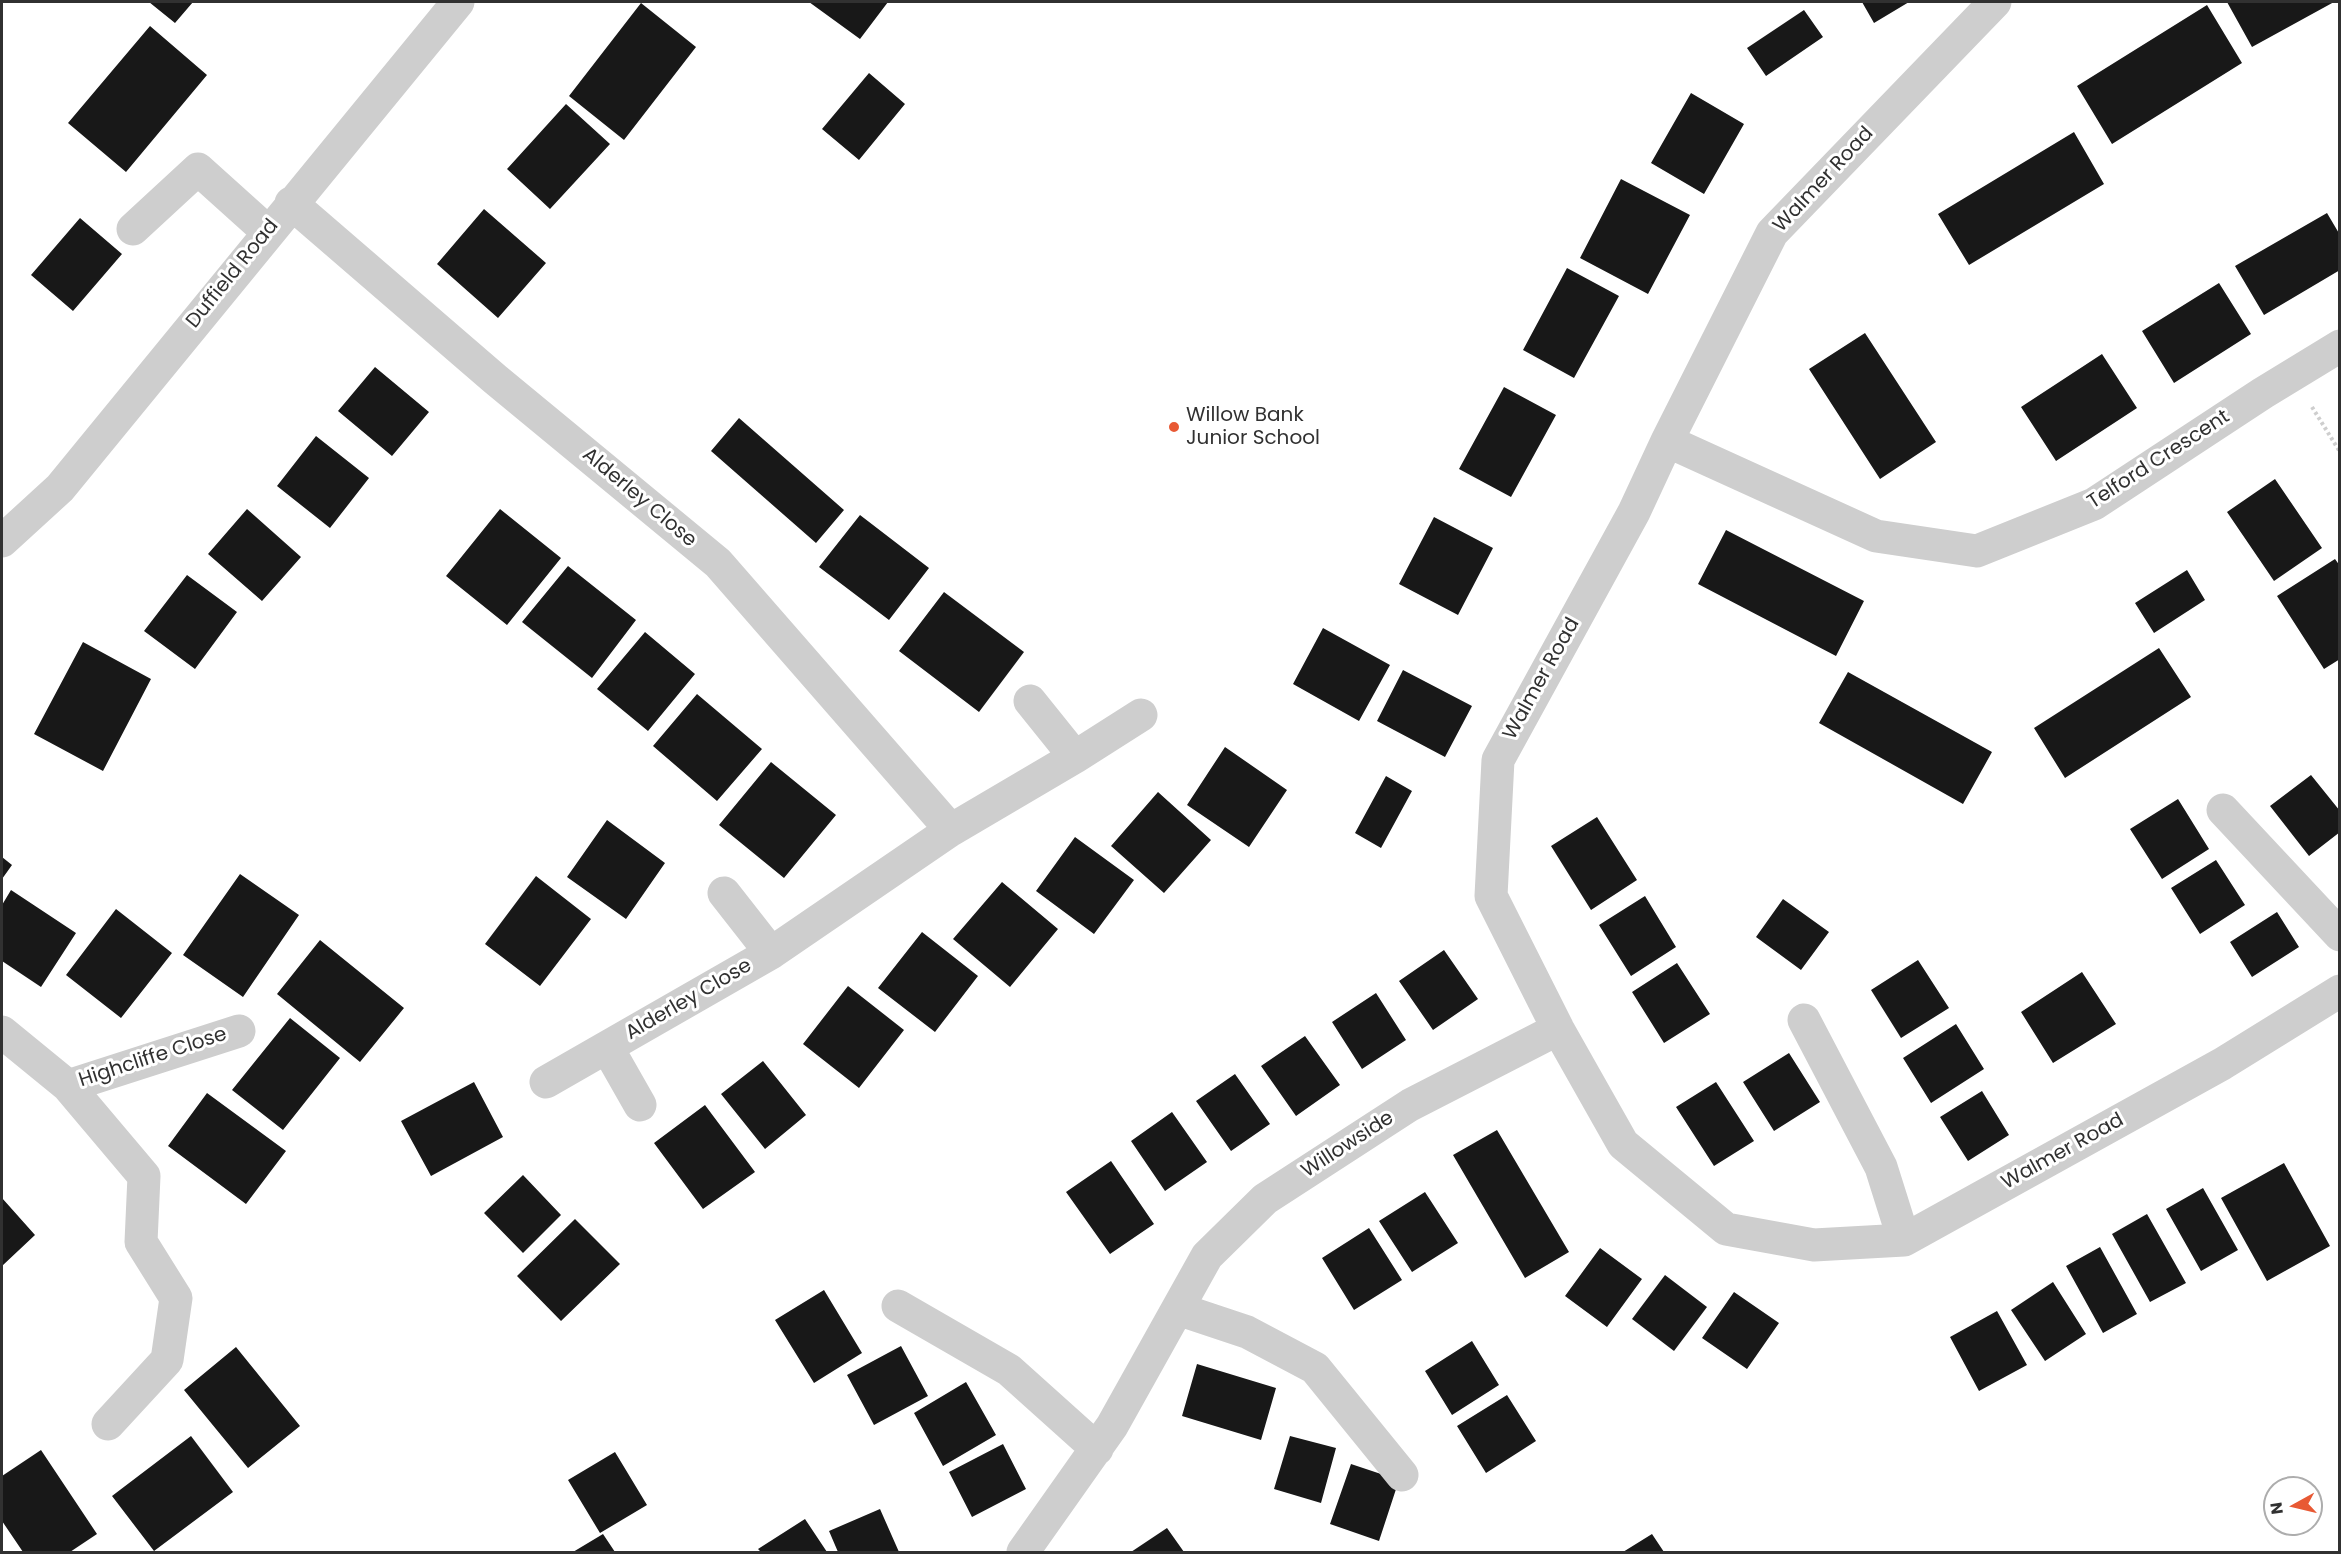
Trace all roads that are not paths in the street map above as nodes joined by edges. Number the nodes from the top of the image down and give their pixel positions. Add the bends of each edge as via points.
1 (458, 2) edge
2 (1995, 2) edge
3 (291, 203) junction
4 (133, 229) dead end
5 (268, 232) junction
6 (2340, 346) edge
7 (1667, 441) junction
8 (2, 541) edge
9 (1030, 701) dead end
10 (1141, 715) dead end
11 (1075, 757) junction
12 (2223, 810) dead end
13 (951, 830) junction
14 (724, 893) dead end
15 (2340, 935) edge
16 (771, 953) junction
17 (2340, 991) edge
18 (1804, 1020) dead end
19 (1558, 1029) junction
20 (239, 1031) dead end
21 (2, 1032) edge
22 (607, 1047) junction
23 (546, 1082) dead end
24 (68, 1086) junction
25 (640, 1105) dead end
26 (1904, 1240) junction
27 (898, 1306) dead end
28 (1178, 1309) junction
29 (108, 1424) dead end
30 (1097, 1449) junction
31 (1402, 1475) dead end
32 (1025, 1552) edge

1 - 3 street, Duffield Road
2 - 7 street, Walmer Road via 1772,233
3 - 5 street, Duffield Road
3 - 13 street, Alderley Close via 495,380 718,563
4 - 5 street via 198,170
5 - 8 street, Duffield Road via 60,488
6 - 7 street, Telford Crescent via 2094,504 1977,551 1876,536
7 - 19 street, Walmer Road via 1634,512 1498,760 1491,896
9 - 11 street
10 - 11 street, Alderley Close
11 - 13 street, Alderley Close
12 - 15 street
13 - 16 street, Alderley Close
14 - 16 street, Alderley Close
16 - 22 street, Alderley Close
17 - 26 street, Walmer Road via 2222,1064
18 - 26 street via 1881,1167
19 - 26 street, Walmer Road via 1623,1144 1726,1229 1814,1245
19 - 28 street, Willowside via 1410,1105 1265,1199 1207,1256
20 - 24 street, Highcliffe Close
21 - 24 street, Highcliffe Close
22 - 23 street, Alderley Close
22 - 25 street, Alderley Close
24 - 29 street, Highcliffe Close via 144,1176 141,1242 176,1298 166,1360
27 - 30 street via 1009,1370
28 - 30 street, Willowside
28 - 31 street via 1247,1332 1315,1368
30 - 32 street, Willowside

